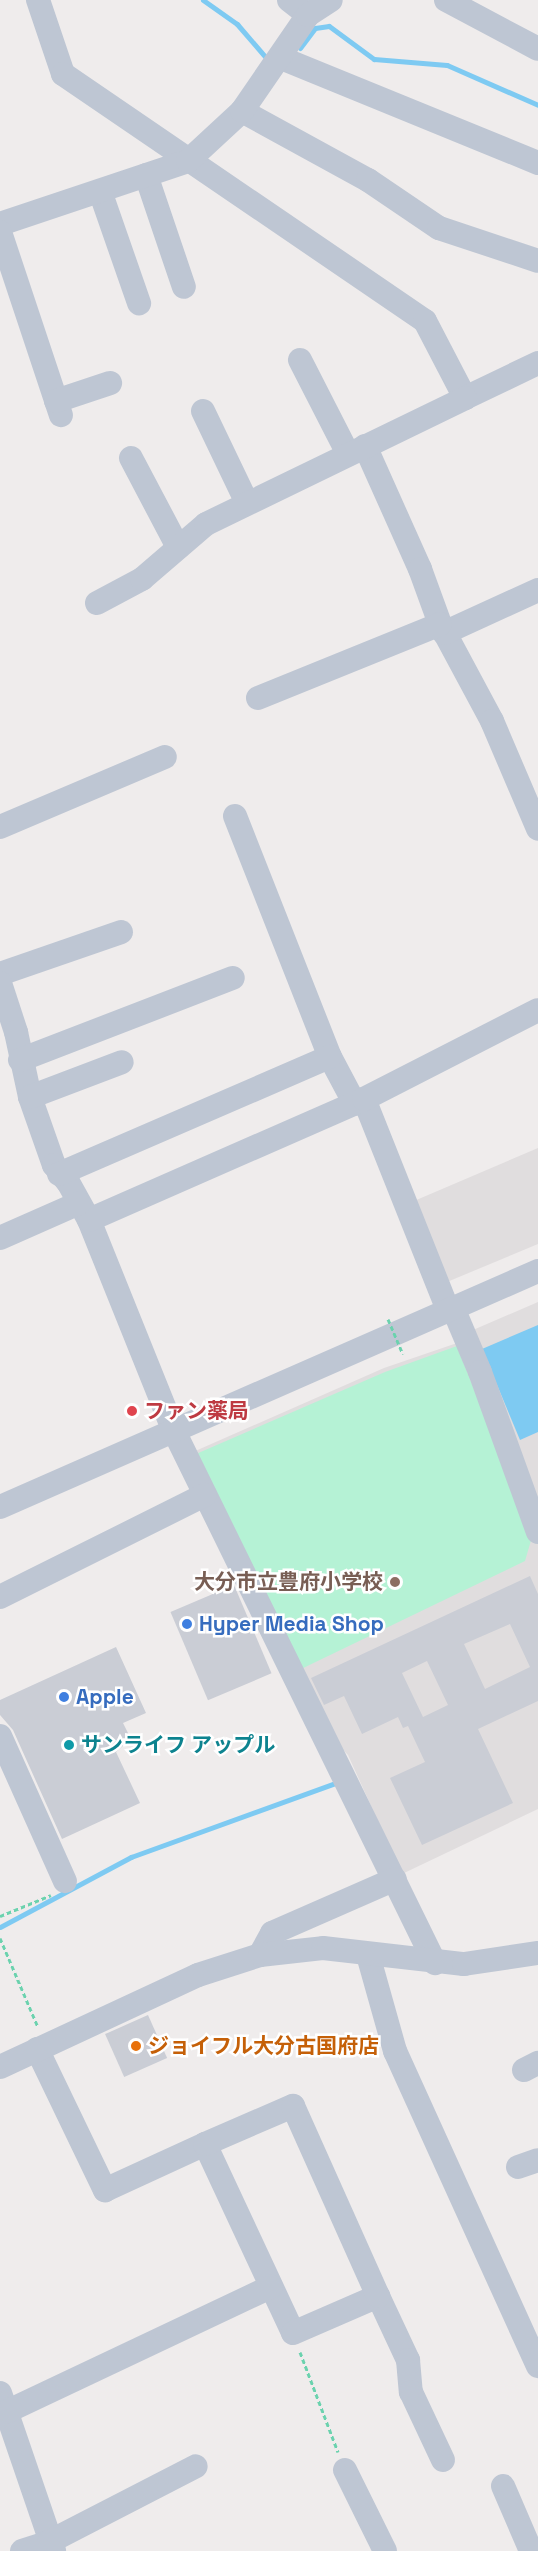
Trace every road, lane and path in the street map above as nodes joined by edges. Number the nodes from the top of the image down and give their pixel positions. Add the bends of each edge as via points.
1 (38, 0) edge
2 (289, 0) edge
3 (331, 0) edge
4 (446, 0) edge
5 (308, 15) junction
6 (538, 50) edge
7 (281, 58) junction
8 (242, 111) junction
9 (188, 161) junction
10 (538, 163) edge
11 (146, 175) junction
12 (100, 191) junction
13 (0, 224) edge
14 (0, 232) edge
15 (538, 261) edge
16 (184, 287) dead end
17 (139, 303) dead end
18 (300, 360) dead end
19 (538, 363) edge
20 (110, 383) dead end
21 (465, 398) junction
22 (203, 411) dead end
23 (356, 450) junction
24 (131, 458) dead end
25 (247, 503) junction
26 (178, 547) junction
27 (538, 590) edge
28 (97, 603) dead end
29 (442, 629) junction
30 (258, 698) dead end
31 (165, 756) dead end
32 (235, 816) dead end
33 (0, 827) edge
34 (538, 829) edge
35 (121, 932) dead end
36 (0, 974) edge
37 (233, 978) dead end
38 (0, 983) edge
39 (538, 1010) edge
40 (330, 1057) junction
41 (20, 1060) junction
42 (122, 1062) dead end
43 (30, 1097) junction
44 (360, 1101) junction
45 (59, 1174) junction
46 (84, 1212) junction
47 (0, 1238) edge
48 (538, 1271) edge
49 (450, 1309) junction
50 (388, 1319) dead end
51 (403, 1354) dead end
52 (173, 1429) junction
53 (206, 1495) junction
54 (0, 1507) edge
55 (538, 1532) edge
56 (0, 1597) edge
57 (0, 1736) edge
58 (394, 1879) junction
59 (65, 1881) joint
60 (0, 1916) edge
61 (0, 1938) edge
62 (538, 1953) edge
63 (260, 1955) junction
64 (368, 1955) junction
65 (435, 1963) junction
66 (39, 2043) junction
67 (0, 2067) edge
68 (205, 2144) junction
69 (271, 2287) junction
70 (378, 2296) junction
71 (293, 2334) junction
72 (538, 2366) edge
73 (3, 2403) edge
74 (442, 2460) dead end
75 (196, 2466) dead end
76 (345, 2470) joint
77 (503, 2486) dead end
78 (51, 2546) edge
79 (530, 2549) edge
80 (22, 2551) edge
81 (385, 2551) edge

1 - 9 street via 63,74
2 - 5 street
3 - 5 street
4 - 6 street
5 - 7 street
7 - 8 street
7 - 10 street
8 - 9 street
8 - 15 street via 368,180 439,228
9 - 11 street
9 - 21 street via 425,321
11 - 12 street
11 - 16 street
12 - 13 street
12 - 17 street
14 - 20 street via 58,408
18 - 23 street
19 - 21 street
21 - 23 street
22 - 25 street
23 - 25 street
23 - 29 street via 420,569
24 - 26 street
25 - 26 street via 206,524
26 - 28 street via 142,579
27 - 29 street
29 - 30 street
29 - 34 street via 492,721
31 - 33 street
32 - 40 street
35 - 36 street
37 - 41 street
38 - 41 street via 16,1032
39 - 44 street
40 - 44 street
40 - 45 street
41 - 43 street
42 - 43 street
43 - 45 street
44 - 46 street
44 - 49 street
45 - 46 street via 68,1182
46 - 47 street
46 - 52 street
48 - 49 street
49 - 52 street
49 - 55 street via 480,1371
50 - 51 path, bridge
52 - 53 street
52 - 54 street
53 - 56 street
53 - 58 street
57 - 59 street
58 - 63 street via 272,1933
58 - 65 street
59 - 60 path via 66,1885 37,1903
61 - 66 path
62 - 65 street via 498,1961
63 - 64 street via 323,1948
63 - 66 street via 198,1975
64 - 65 street
64 - 72 street via 395,2051
66 - 67 street
66 - 68 street via 105,2190
68 - 69 street
68 - 70 street via 293,2106
69 - 71 street
69 - 73 street
70 - 71 street
70 - 74 street via 408,2360 411,2392
71 - 76 path
73 - 78 street
75 - 78 street
76 - 81 street
77 - 79 street
78 - 80 street

